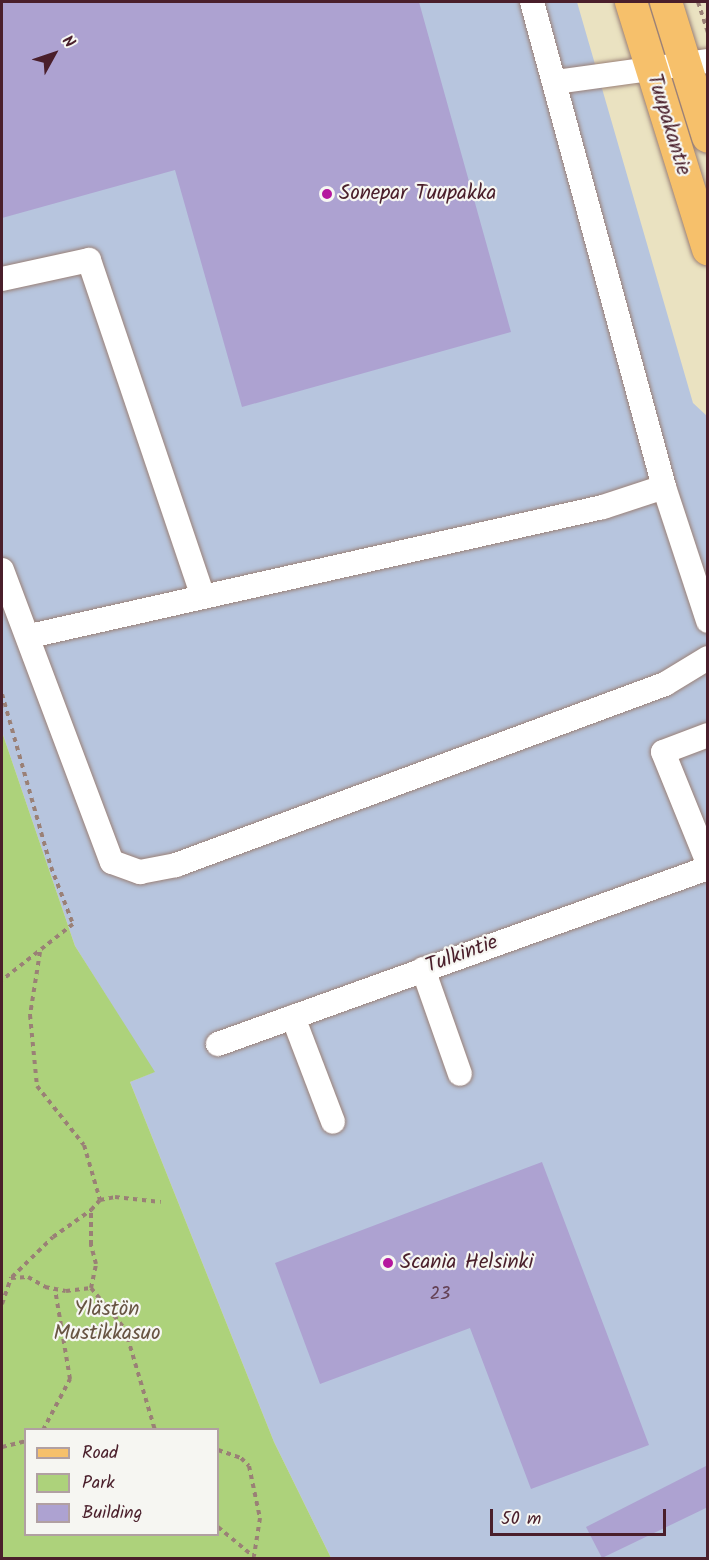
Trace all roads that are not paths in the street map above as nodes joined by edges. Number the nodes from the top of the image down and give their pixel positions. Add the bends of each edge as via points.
1 (532, 2) edge
2 (631, 2) edge
3 (666, 2) edge
4 (696, 64) edge
5 (652, 72) junction
6 (556, 82) junction
7 (708, 137) edge
8 (708, 249) edge
9 (2, 279) edge
10 (664, 487) junction
11 (2, 570) edge
12 (203, 596) junction
13 (708, 621) edge
14 (30, 636) junction
15 (708, 658) edge
16 (708, 735) edge
17 (708, 863) edge
18 (708, 868) edge
19 (423, 969) junction
20 (293, 1017) junction
21 (218, 1044) dead end
22 (460, 1074) dead end
23 (333, 1122) dead end

1 - 6 street
2 - 5 main road, Tuupakantie
3 - 4 main road, Tuupakantie
4 - 5 street
4 - 7 main road, Tuupakantie
5 - 6 street
5 - 8 main road, Tuupakantie
6 - 10 street
9 - 12 street via 89,260
10 - 12 street via 603,507
10 - 13 street
11 - 14 street
12 - 14 street
14 - 15 street via 112,862 140,872 176,865 664,684
16 - 17 street via 663,752
18 - 19 street, Tulkintie
19 - 20 street, Tulkintie
19 - 22 street
20 - 21 street, Tulkintie
20 - 23 street

